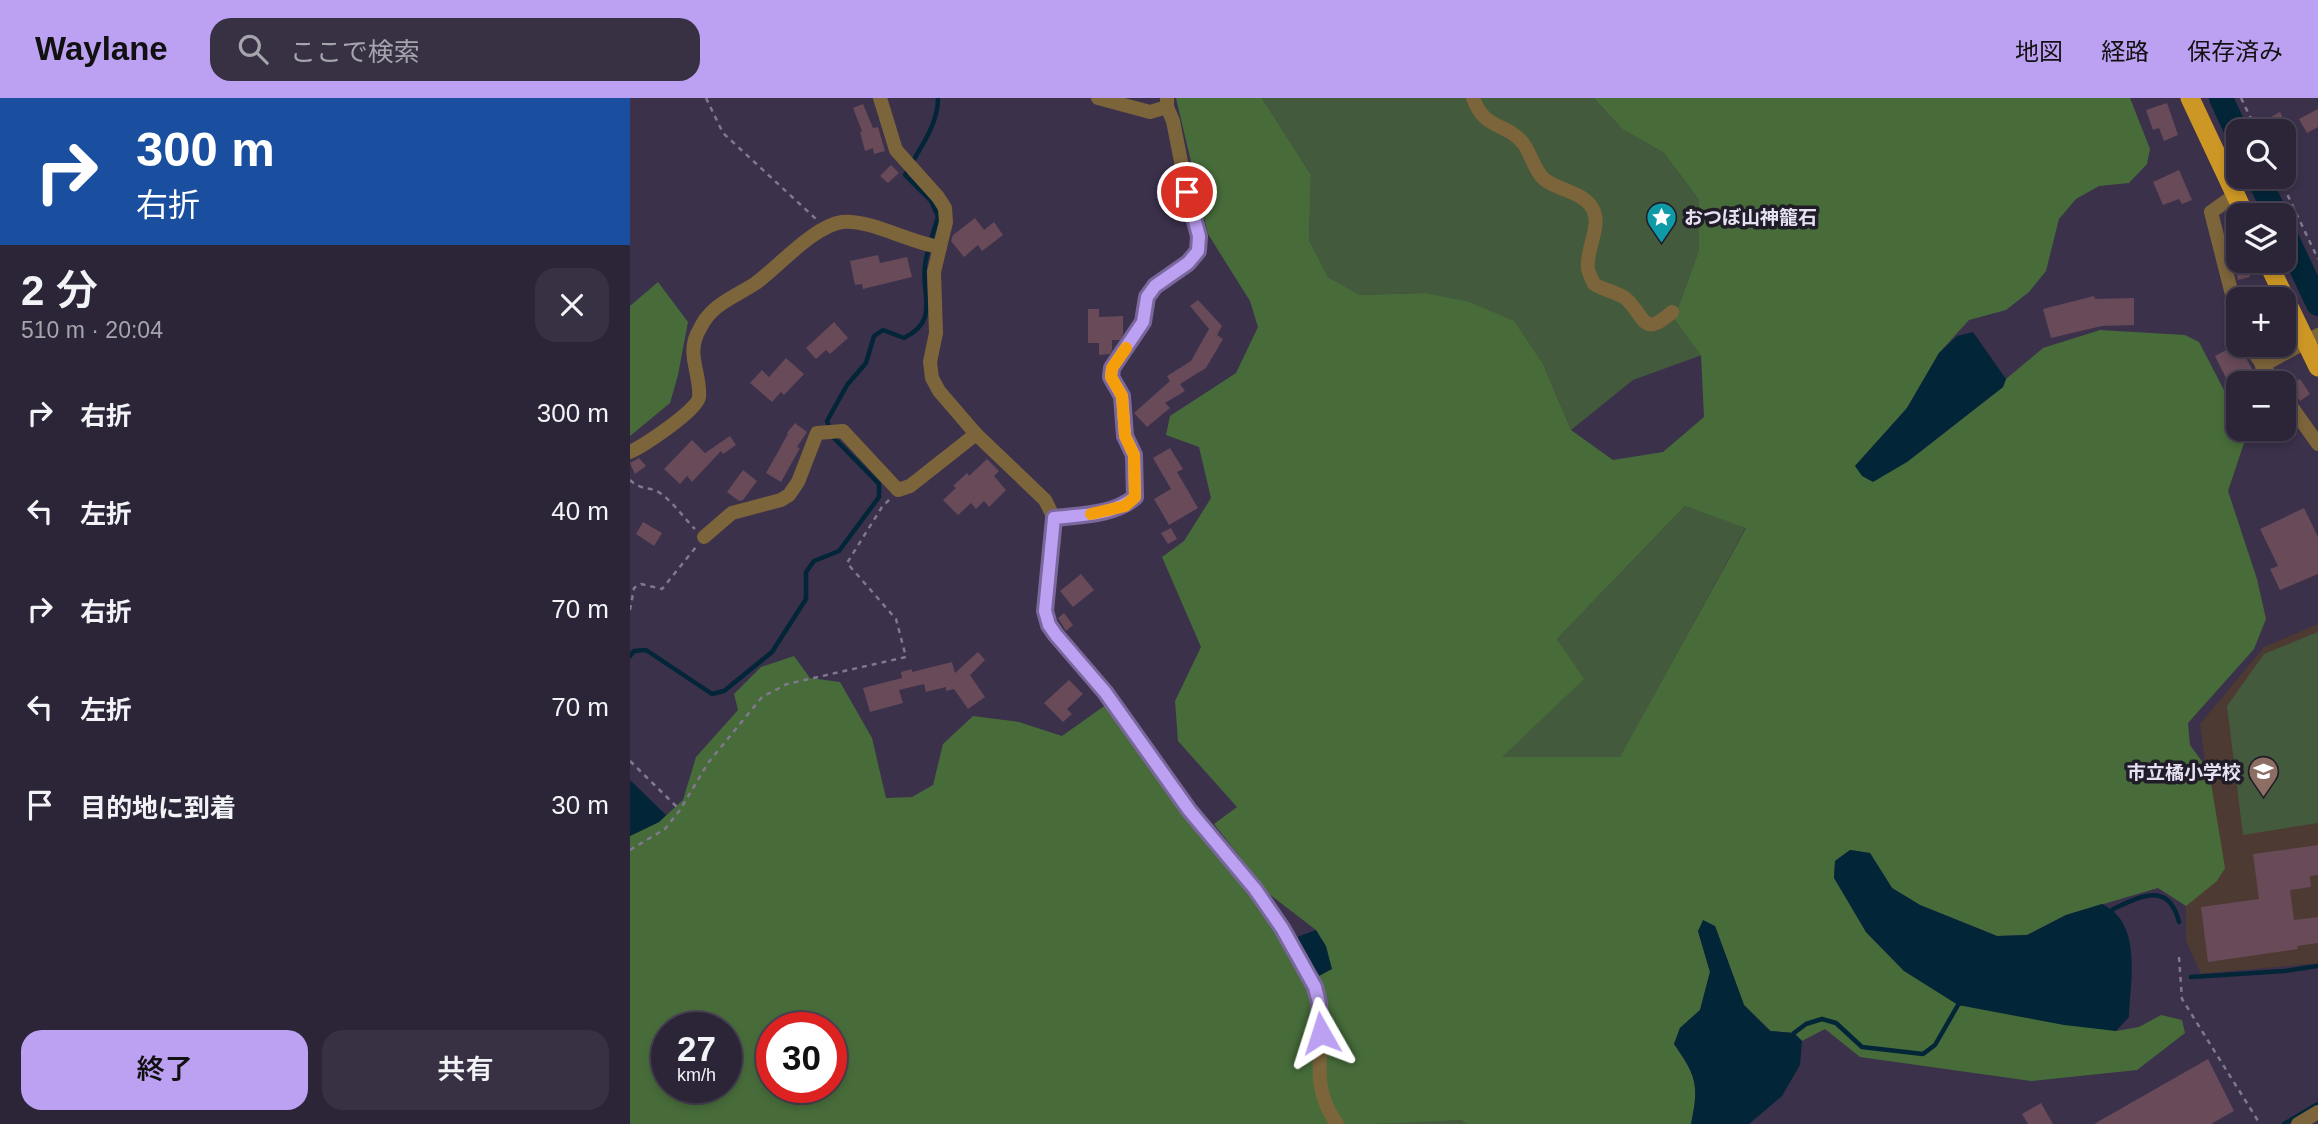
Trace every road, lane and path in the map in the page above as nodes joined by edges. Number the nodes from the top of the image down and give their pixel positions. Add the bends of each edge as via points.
1 (706, 98) edge
2 (880, 98) edge
3 (1098, 98) edge
4 (1473, 98) edge
5 (2190, 98) edge
6 (2241, 98) edge
7 (1167, 103) edge
8 (2251, 119) edge
9 (2285, 189) edge
10 (2235, 195) junction
11 (2239, 203) edge
12 (826, 228) junction
13 (940, 247) junction
14 (2318, 259) edge
15 (2274, 273) edge
16 (2230, 287) edge
17 (1671, 312) dead end
18 (2314, 337) edge
19 (2256, 357) edge
20 (2262, 366) junction
21 (2318, 367) edge
22 (2266, 371) edge
23 (2296, 413) edge
24 (976, 434) junction
25 (2318, 444) edge
26 (630, 452) edge
27 (630, 480) edge
28 (898, 490) junction
29 (1054, 518) junction
30 (704, 537) junction
31 (630, 610) edge
32 (630, 761) edge
33 (680, 810) junction
34 (630, 850) edge
35 (2179, 957) dead end
36 (2318, 1112) edge
37 (1337, 1124) edge
38 (2260, 1124) edge
39 (2298, 1124) edge

1 - 12 path via 723,133
2 - 13 street via 896,150 945,208
3 - 7 street via 1150,112
4 - 17 street via 1482,116 1522,142 1543,178 1583,197 1592,207 1595,225 1588,270 1594,284 1625,298 1650,325
5 - 10 highway
6 - 8 path
7 - 29 street via 1199,236 1198,251 1155,286 1147,297 1143,322 1112,368 1111,377 1122,396 1125,436 1134,455 1135,497 1125,506
9 - 14 path
10 - 11 highway
10 - 16 street via 2211,212
12 - 13 street via 853,223
12 - 26 street via 708,316 692,349 699,398 694,407 648,444
13 - 24 street via 934,272 932,378
15 - 18 highway
18 - 20 street
18 - 21 highway
19 - 20 street
20 - 22 street
23 - 25 street
24 - 28 street
24 - 29 street via 1045,500
27 - 30 path via 638,488 657,491
28 - 30 street via 843,431 817,433 789,495 732,513
28 - 33 path via 847,563 896,619 906,657 788,684 762,697 708,763
29 - 37 street via 1045,611 1049,625 1105,692 1189,810 1282,928 1315,987 1321,1033 1318,1079
30 - 31 path via 662,589 641,584 634,588
32 - 33 path
33 - 34 path via 665,829
35 - 38 path via 2182,999
36 - 39 street

